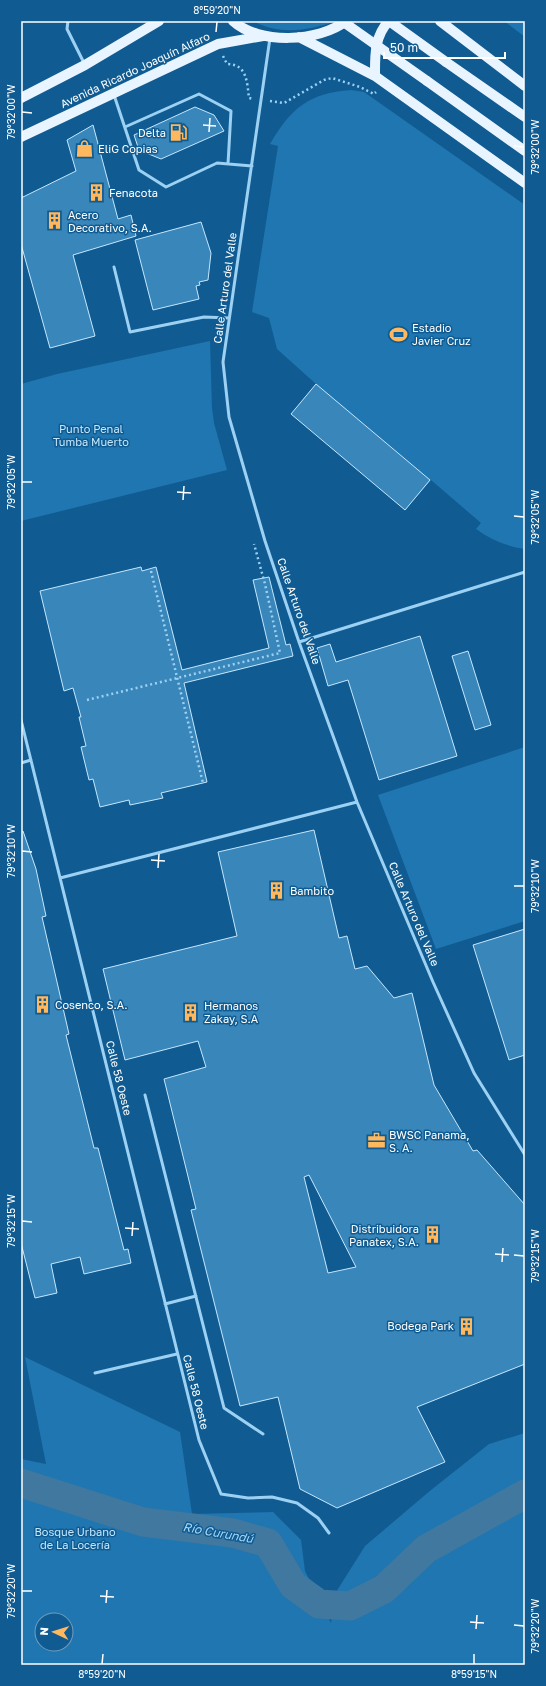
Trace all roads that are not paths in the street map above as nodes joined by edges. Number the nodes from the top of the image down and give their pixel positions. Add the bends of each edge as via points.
1 (68, 21) edge
2 (147, 21) edge
3 (159, 21) edge
4 (233, 21) edge
5 (342, 21) edge
6 (346, 21) edge
7 (389, 21) edge
8 (436, 21) edge
9 (445, 23) edge
10 (140, 33) junction
11 (267, 36) junction
12 (299, 37) junction
13 (85, 65) junction
14 (379, 80) junction
15 (525, 86) edge
16 (113, 94) junction
17 (21, 98) edge
18 (525, 117) edge
19 (125, 127) junction
20 (21, 138) edge
21 (525, 151) edge
22 (228, 164) junction
23 (252, 166) junction
24 (525, 183) edge
25 (114, 267) dead end
26 (230, 318) junction
27 (525, 572) edge
28 (299, 642) junction
29 (21, 720) edge
30 (31, 760) junction
31 (21, 763) edge
32 (357, 802) junction
33 (60, 878) junction
34 (145, 1095) dead end
35 (525, 1155) edge
36 (196, 1296) junction
37 (165, 1304) junction
38 (177, 1354) junction
39 (95, 1373) dead end
40 (263, 1434) dead end
41 (329, 1533) dead end

1 - 13 lane via 67,29
2 - 10 main road
3 - 10 main road
4 - 11 main road via 243,29
5 - 21 main road, bridge
6 - 12 main road via 326,32
7 - 14 main road via 382,29 375,52
7 - 18 main road, bridge
8 - 9 main road
9 - 15 main road
10 - 13 main road
11 - 12 main road
11 - 16 main road, Avenida Ricardo Joaquín Alfaro via 218,44
11 - 23 lane, Calle Arturo del Valle
12 - 14 main road
13 - 17 main road
14 - 24 main road
16 - 19 lane
16 - 20 main road, Avenida Ricardo Joaquín Alfaro
19 - 22 lane via 139,170 166,187 217,162
19 - 22 lane via 199,94 230,111
22 - 23 lane
23 - 26 lane, Calle Arturo del Valle
25 - 26 lane via 130,332 204,317
26 - 28 lane, Calle Arturo del Valle via 223,362 229,417 265,541
27 - 28 lane
28 - 32 lane, Calle Arturo del Valle
29 - 30 lane, Calle 58 Oeste
30 - 31 lane
30 - 33 lane, Calle 58 Oeste
32 - 33 lane
32 - 35 lane, Calle Arturo del Valle via 474,1073
33 - 37 lane, Calle 58 Oeste
34 - 36 lane
36 - 37 lane
36 - 40 lane via 224,1408
37 - 38 lane, Calle 58 Oeste
38 - 39 lane
38 - 41 lane, Calle 58 Oeste via 199,1440 221,1494 248,1498 272,1497 297,1503 318,1518

